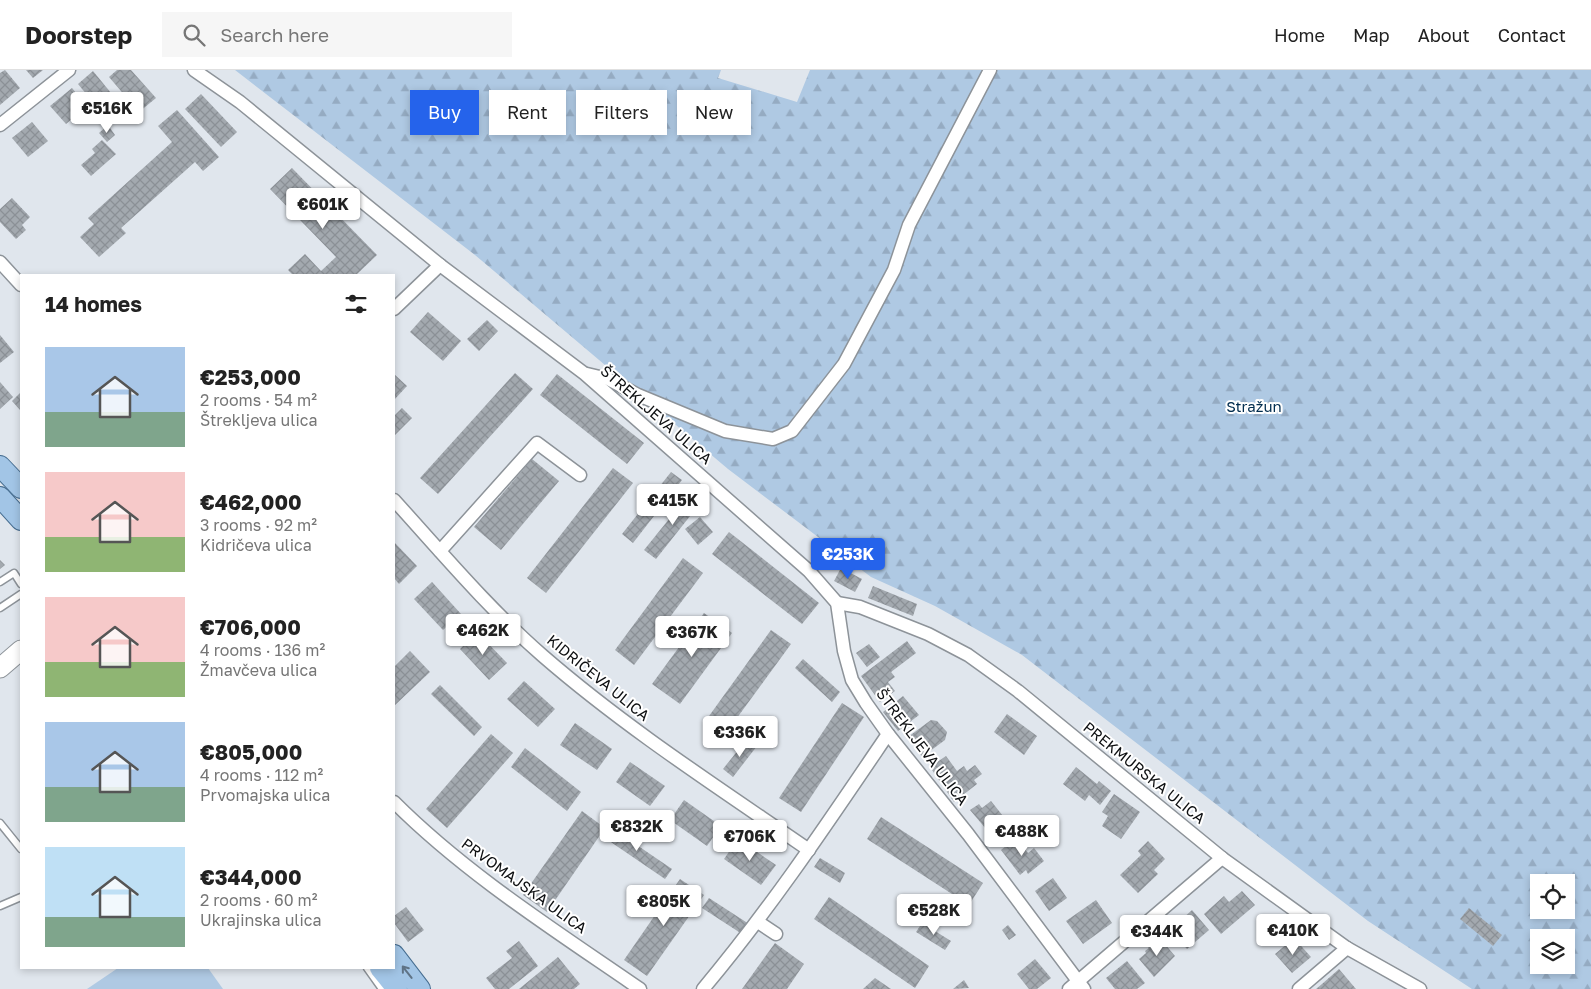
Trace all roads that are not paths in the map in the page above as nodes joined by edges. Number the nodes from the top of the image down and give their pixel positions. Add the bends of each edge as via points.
1 (69, 70) edge
2 (194, 70) edge
3 (990, 70) edge
4 (0, 125) edge
5 (0, 262) edge
6 (440, 265) junction
7 (20, 284) edge
8 (395, 308) edge
9 (585, 374) junction
10 (0, 466) edge
11 (580, 475) dead end
12 (20, 487) edge
13 (0, 498) edge
14 (395, 501) edge
15 (20, 519) edge
16 (440, 551) junction
17 (0, 582) edge
18 (20, 582) edge
19 (20, 595) edge
20 (837, 604) junction
21 (0, 608) edge
22 (20, 651) edge
23 (0, 668) edge
24 (888, 734) junction
25 (395, 803) edge
26 (0, 823) edge
27 (20, 848) edge
28 (809, 850) junction
29 (1222, 858) junction
30 (20, 897) edge
31 (0, 906) edge
32 (758, 922) junction
33 (776, 934) dead end
34 (1347, 948) junction
35 (395, 957) edge
36 (368, 969) edge
37 (381, 969) edge
38 (1077, 986) edge
39 (382, 989) edge
40 (397, 989) edge
41 (420, 989) edge
42 (640, 989) edge
43 (703, 989) edge
44 (1299, 989) edge
45 (1420, 989) edge

1 - 4 street
2 - 6 street, ŠTREKLJEVA ULICA via 240,102
3 - 9 street via 909,225 894,270 844,364 792,431 773,439 725,430 638,395 608,379
5 - 7 street
6 - 8 street
6 - 9 street, ŠTREKLJEVA ULICA
9 - 20 street, ŠTREKLJEVA ULICA via 809,571
10 - 12 main road
11 - 16 street via 537,443
13 - 15 main road
14 - 16 street, KIDRIČEVA ULICA
16 - 28 street, KIDRIČEVA ULICA via 542,655 619,719
17 - 18 lane via 14,573
19 - 21 lane
20 - 24 street, ŠTREKLJEVA ULICA via 852,680
20 - 29 street, PREKMURSKA ULICA via 860,607 928,634 968,655 1018,691
22 - 23 street
24 - 28 street
24 - 38 street, ŠTREKLJEVA ULICA via 968,834
25 - 42 street, PRVOMAJSKA ULICA via 417,825 475,871
26 - 27 lane
28 - 32 street
29 - 34 street, PREKMURSKA ULICA
29 - 38 street
30 - 31 lane
32 - 33 street
32 - 43 street
34 - 44 street
34 - 45 street, PREKMURSKA ULICA
41 -> 35 main road
36 - 39 lane
37 - 40 main road

